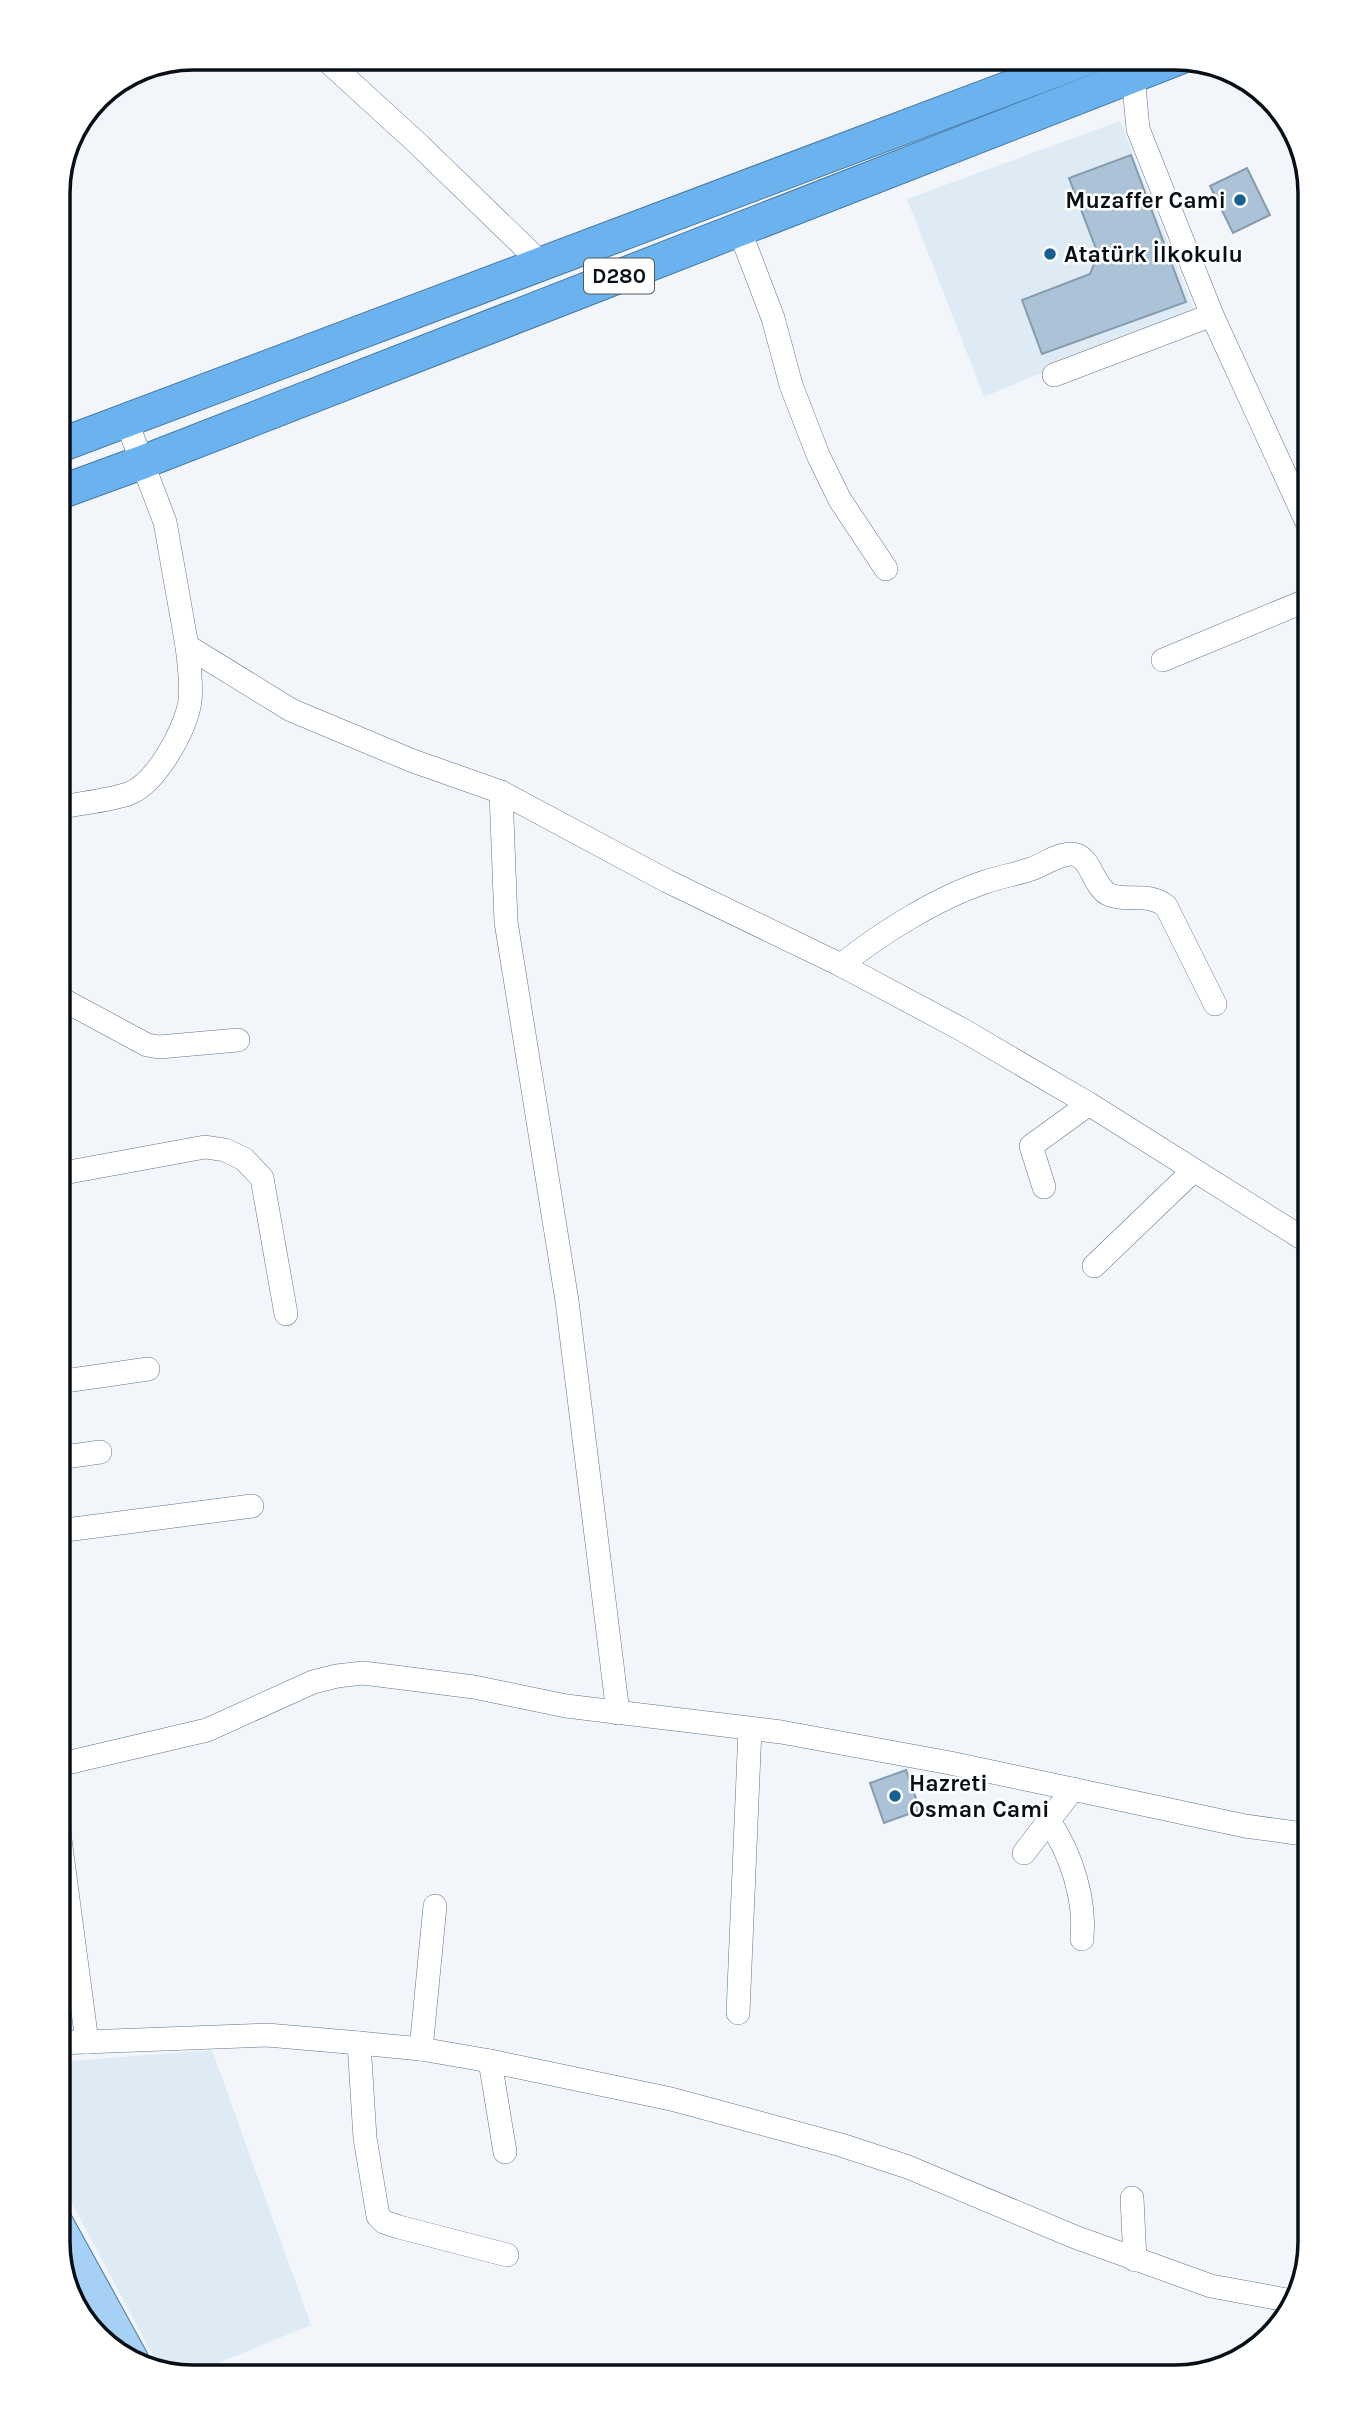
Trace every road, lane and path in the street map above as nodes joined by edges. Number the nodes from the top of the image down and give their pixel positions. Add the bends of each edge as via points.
1 (337, 70) edge
2 (1056, 70) edge
3 (1123, 70) edge
4 (1130, 70) edge
5 (739, 229) junction
6 (543, 265) junction
7 (1212, 315) junction
8 (1054, 375) dead end
9 (127, 420) junction
10 (70, 441) edge
11 (143, 462) junction
12 (70, 489) edge
13 (1298, 503) edge
14 (886, 569) dead end
15 (1298, 603) edge
16 (187, 646) junction
17 (1163, 660) dead end
18 (501, 792) junction
19 (70, 806) edge
20 (842, 965) junction
21 (70, 1003) edge
22 (1215, 1004) dead end
23 (238, 1040) dead end
24 (1089, 1104) junction
25 (1193, 1171) junction
26 (70, 1172) edge
27 (1044, 1187) dead end
28 (1298, 1236) edge
29 (1094, 1266) dead end
30 (286, 1314) dead end
31 (148, 1369) dead end
32 (70, 1380) edge
33 (100, 1452) dead end
34 (70, 1456) edge
35 (252, 1506) dead end
36 (70, 1529) edge
37 (618, 1713) junction
38 (750, 1729) junction
39 (70, 1763) edge
40 (1073, 1789) junction
41 (1049, 1821) junction
42 (1298, 1833) edge
43 (1024, 1853) dead end
44 (435, 1906) dead end
45 (70, 1914) edge
46 (1082, 1939) dead end
47 (738, 2013) dead end
48 (87, 2042) junction
49 (359, 2042) junction
50 (70, 2043) edge
51 (421, 2049) junction
52 (490, 2061) junction
53 (505, 2152) dead end
54 (1132, 2198) dead end
55 (70, 2245) edge
56 (507, 2255) dead end
57 (1135, 2260) junction
58 (1284, 2299) edge
59 (125, 2345) edge

1 - 6 street
2 - 6 highway, D280
3 - 5 highway, D280
4 - 7 street via 1138,129
5 - 11 highway, D280
5 - 14 street via 818,455 840,500
6 - 9 highway, D280
7 - 8 street
7 - 13 street
9 - 10 highway, D280
9 - 11 street
11 - 12 highway, D280
11 - 16 street via 165,522
15 - 17 street
16 - 18 street via 291,710
16 - 19 street via 190,702 181,730 150,778 130,793
18 - 20 street via 667,881
18 - 37 street via 506,922 567,1301
20 - 22 street via 871,941 933,906 982,883 1070,854 1086,861 1105,893 1157,899 1166,906
20 - 24 street
21 - 23 street via 148,1045
24 - 25 street
24 - 27 street via 1031,1146
25 - 28 street
25 - 29 street
26 - 30 street via 205,1147 244,1159 262,1178
31 - 32 street
33 - 34 street
35 - 36 street
37 - 38 street
37 - 39 street via 474,1687 363,1673 337,1675 207,1730
38 - 40 street
38 - 47 street
40 - 41 street
40 - 42 street
41 - 43 street
41 - 46 street via 1061,1839 1074,1880 1082,1910
44 - 51 street
45 - 48 street
48 - 49 street via 267,2035
48 - 50 street
49 - 51 street
49 - 56 street via 365,2138 378,2216 399,2227
51 - 52 street
52 - 53 street
52 - 57 street via 671,2099 841,2145 908,2167
54 - 57 street
55 - 59 main road
57 - 58 street via 1211,2286

